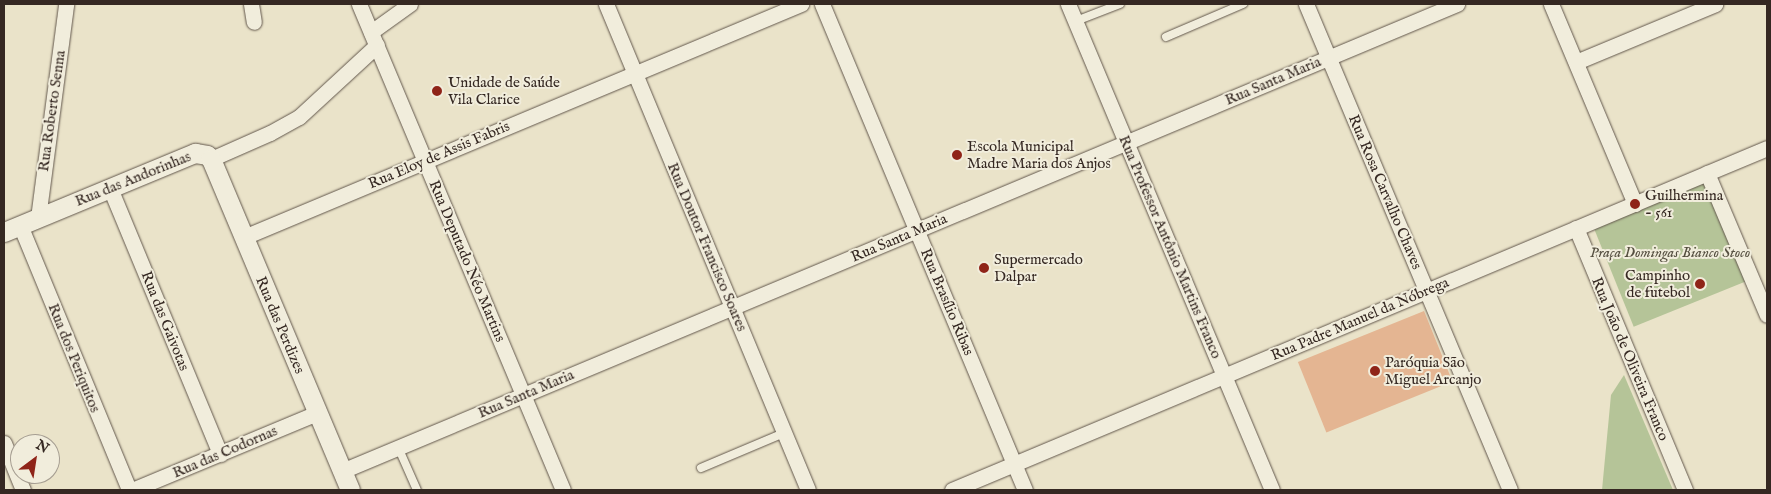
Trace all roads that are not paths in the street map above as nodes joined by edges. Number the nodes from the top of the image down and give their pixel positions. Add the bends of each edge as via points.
1 (66, 4) edge
2 (251, 4) edge
3 (359, 4) edge
4 (410, 4) edge
5 (606, 4) edge
6 (801, 4) edge
7 (822, 4) edge
8 (1068, 4) edge
9 (1120, 4) edge
10 (1243, 4) edge
11 (1306, 4) edge
12 (1457, 4) edge
13 (1551, 4) edge
14 (1715, 4) edge
15 (1076, 21) junction
16 (254, 22) dead end
17 (1166, 37) dead end
18 (374, 38) junction
19 (1328, 58) junction
20 (1576, 62) junction
21 (634, 73) junction
22 (1126, 142) junction
23 (1767, 148) edge
24 (211, 159) junction
25 (425, 161) junction
26 (1708, 173) junction
27 (110, 188) junction
28 (1635, 204) junction
29 (38, 218) junction
30 (1576, 228) junction
31 (12, 229) edge
32 (917, 230) junction
33 (244, 237) junction
34 (1426, 291) junction
35 (732, 308) junction
36 (1767, 315) edge
37 (1224, 376) junction
38 (523, 395) junction
39 (317, 413) junction
40 (784, 433) junction
41 (4, 442) edge
42 (398, 448) junction
43 (220, 454) junction
44 (1014, 464) junction
45 (701, 468) dead end
46 (342, 471) junction
47 (23, 490) edge
48 (131, 490) edge
49 (350, 490) edge
50 (417, 490) edge
51 (563, 490) edge
52 (808, 490) edge
53 (952, 490) edge
54 (1025, 490) edge
55 (1272, 490) edge
56 (1510, 490) edge
57 (1685, 490) edge

1 - 29 street, Rua Roberto Senna
2 - 16 street
3 - 18 street, Rua Deputado Néo Martins
4 - 18 street, Rua das Andorinhas
5 - 21 street, Rua Doutor Francisco Soares
6 - 21 street, Rua Eloy de Assis Fabris
7 - 32 street, Rua Brasílio Ribas
8 - 15 street, Rua Professor Antônio Martins Franco
9 - 15 lane
10 - 17 lane
11 - 19 street, Rua Rosa Carvalho Chaves
12 - 19 street, Rua Santa Maria
13 - 20 street
14 - 20 street
15 - 22 street, Rua Professor Antônio Martins Franco
18 - 24 street, Rua das Andorinhas via 299,116 270,133
18 - 25 street, Rua Deputado Néo Martins
19 - 22 street, Rua Santa Maria
19 - 34 street, Rua Rosa Carvalho Chaves
20 - 28 street
21 - 25 street, Rua Eloy de Assis Fabris
21 - 35 street, Rua Doutor Francisco Soares
22 - 32 street, Rua Santa Maria
22 - 37 street, Rua Professor Antônio Martins Franco
23 - 26 street, Rua Padre Manuel da Nóbrega
24 - 27 street, Rua das Andorinhas via 195,153
24 - 33 street, Rua das Perdizes
25 - 33 street, Rua Eloy de Assis Fabris
25 - 38 street, Rua Deputado Néo Martins
26 - 28 street, Rua Padre Manuel da Nóbrega
26 - 36 street
27 - 29 street, Rua das Andorinhas
27 - 43 street, Rua das Gaivotas
28 - 30 street, Rua Padre Manuel da Nóbrega
29 - 31 street, Rua das Andorinhas
30 - 34 street, Rua Padre Manuel da Nóbrega
30 - 57 street, Rua João de Oliveira Franco
31 - 48 street, Rua dos Periquitos
32 - 35 street, Rua Santa Maria
32 - 44 street, Rua Brasílio Ribas
33 - 39 street, Rua das Perdizes
34 - 37 street, Rua Padre Manuel da Nóbrega
34 - 56 street, Rua Rosa Carvalho Chaves
35 - 38 street, Rua Santa Maria
35 - 40 street, Rua Doutor Francisco Soares
37 - 44 street, Rua Padre Manuel da Nóbrega
37 - 55 street, Rua Professor Antônio Martins Franco
38 - 42 street, Rua Santa Maria
38 - 51 street, Rua Deputado Néo Martins
39 - 43 street, Rua das Codornas
39 - 46 street, Rua das Perdizes
40 - 45 lane
40 - 52 street, Rua Doutor Francisco Soares
41 - 47 street
42 - 46 street, Rua Santa Maria
42 - 50 lane
43 - 48 street, Rua das Codornas
44 - 53 street, Rua Padre Manuel da Nóbrega
44 - 54 street, Rua Brasílio Ribas
46 - 49 street, Rua das Perdizes

